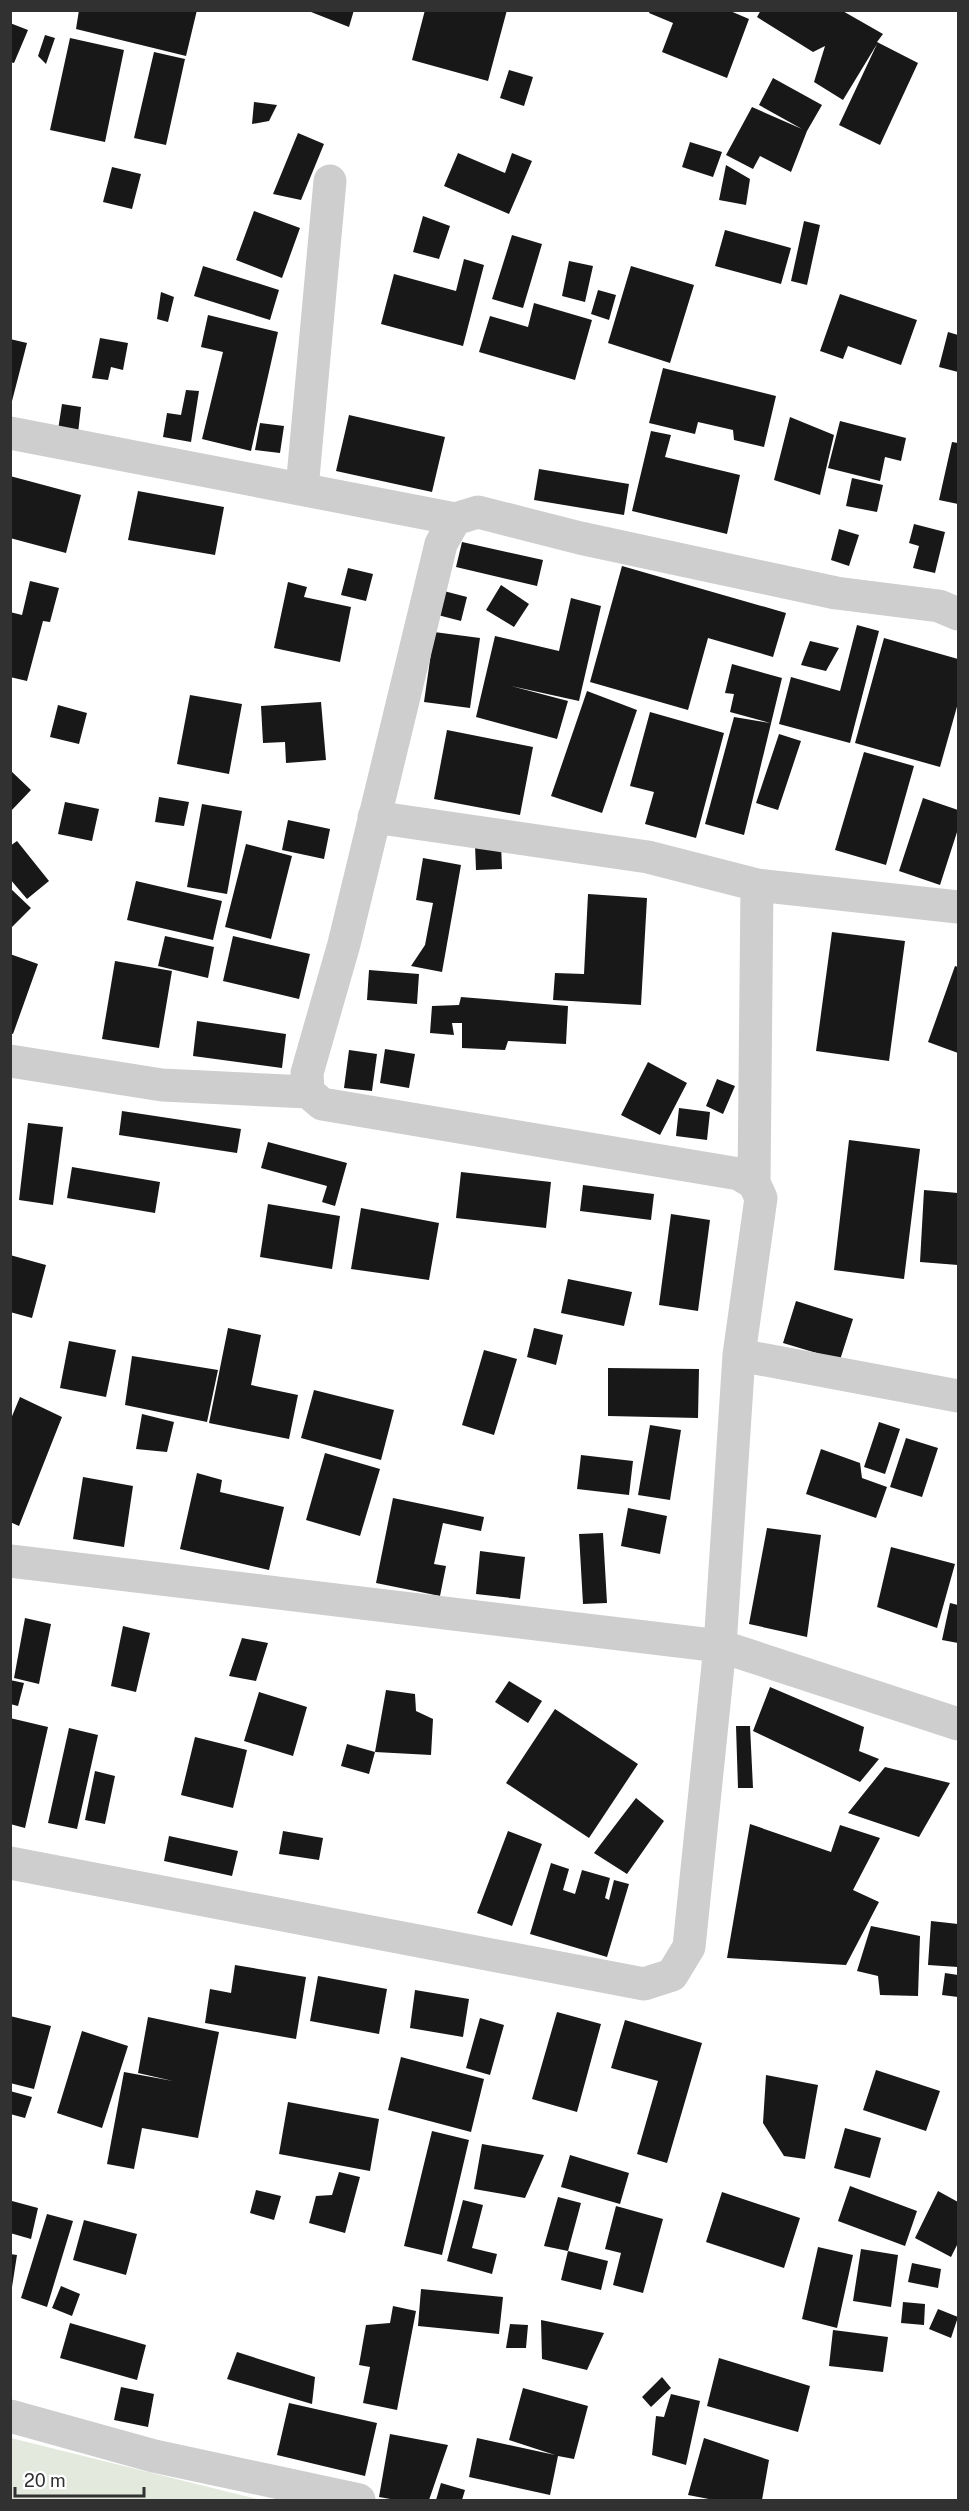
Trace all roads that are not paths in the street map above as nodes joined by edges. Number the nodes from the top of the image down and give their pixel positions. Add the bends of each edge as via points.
1 (330, 181) dead end
2 (10, 433) edge
3 (302, 489) junction
4 (455, 519) junction
5 (958, 614) edge
6 (374, 817) junction
7 (757, 885) junction
8 (958, 907) edge
9 (10, 1061) edge
10 (309, 1092) junction
11 (754, 1183) junction
12 (739, 1355) junction
13 (958, 1396) edge
14 (10, 1561) edge
15 (720, 1646) junction
16 (958, 1724) edge
17 (10, 1863) edge
18 (10, 2416) edge
19 (359, 2500) edge

1 - 3 street
2 - 3 street
3 - 4 street
4 - 5 street via 478,512 825,591 939,606
4 - 6 street via 441,544
6 - 7 street via 648,857
6 - 10 street via 344,944 307,1073
7 - 8 street
7 - 11 street
9 - 10 street via 162,1085
10 - 11 street via 322,1104 739,1174
11 - 12 street via 761,1198
12 - 13 street
12 - 15 street
14 - 15 street
15 - 16 street
15 - 17 street via 689,1947 672,1975 644,1984
18 - 19 street via 154,2456

